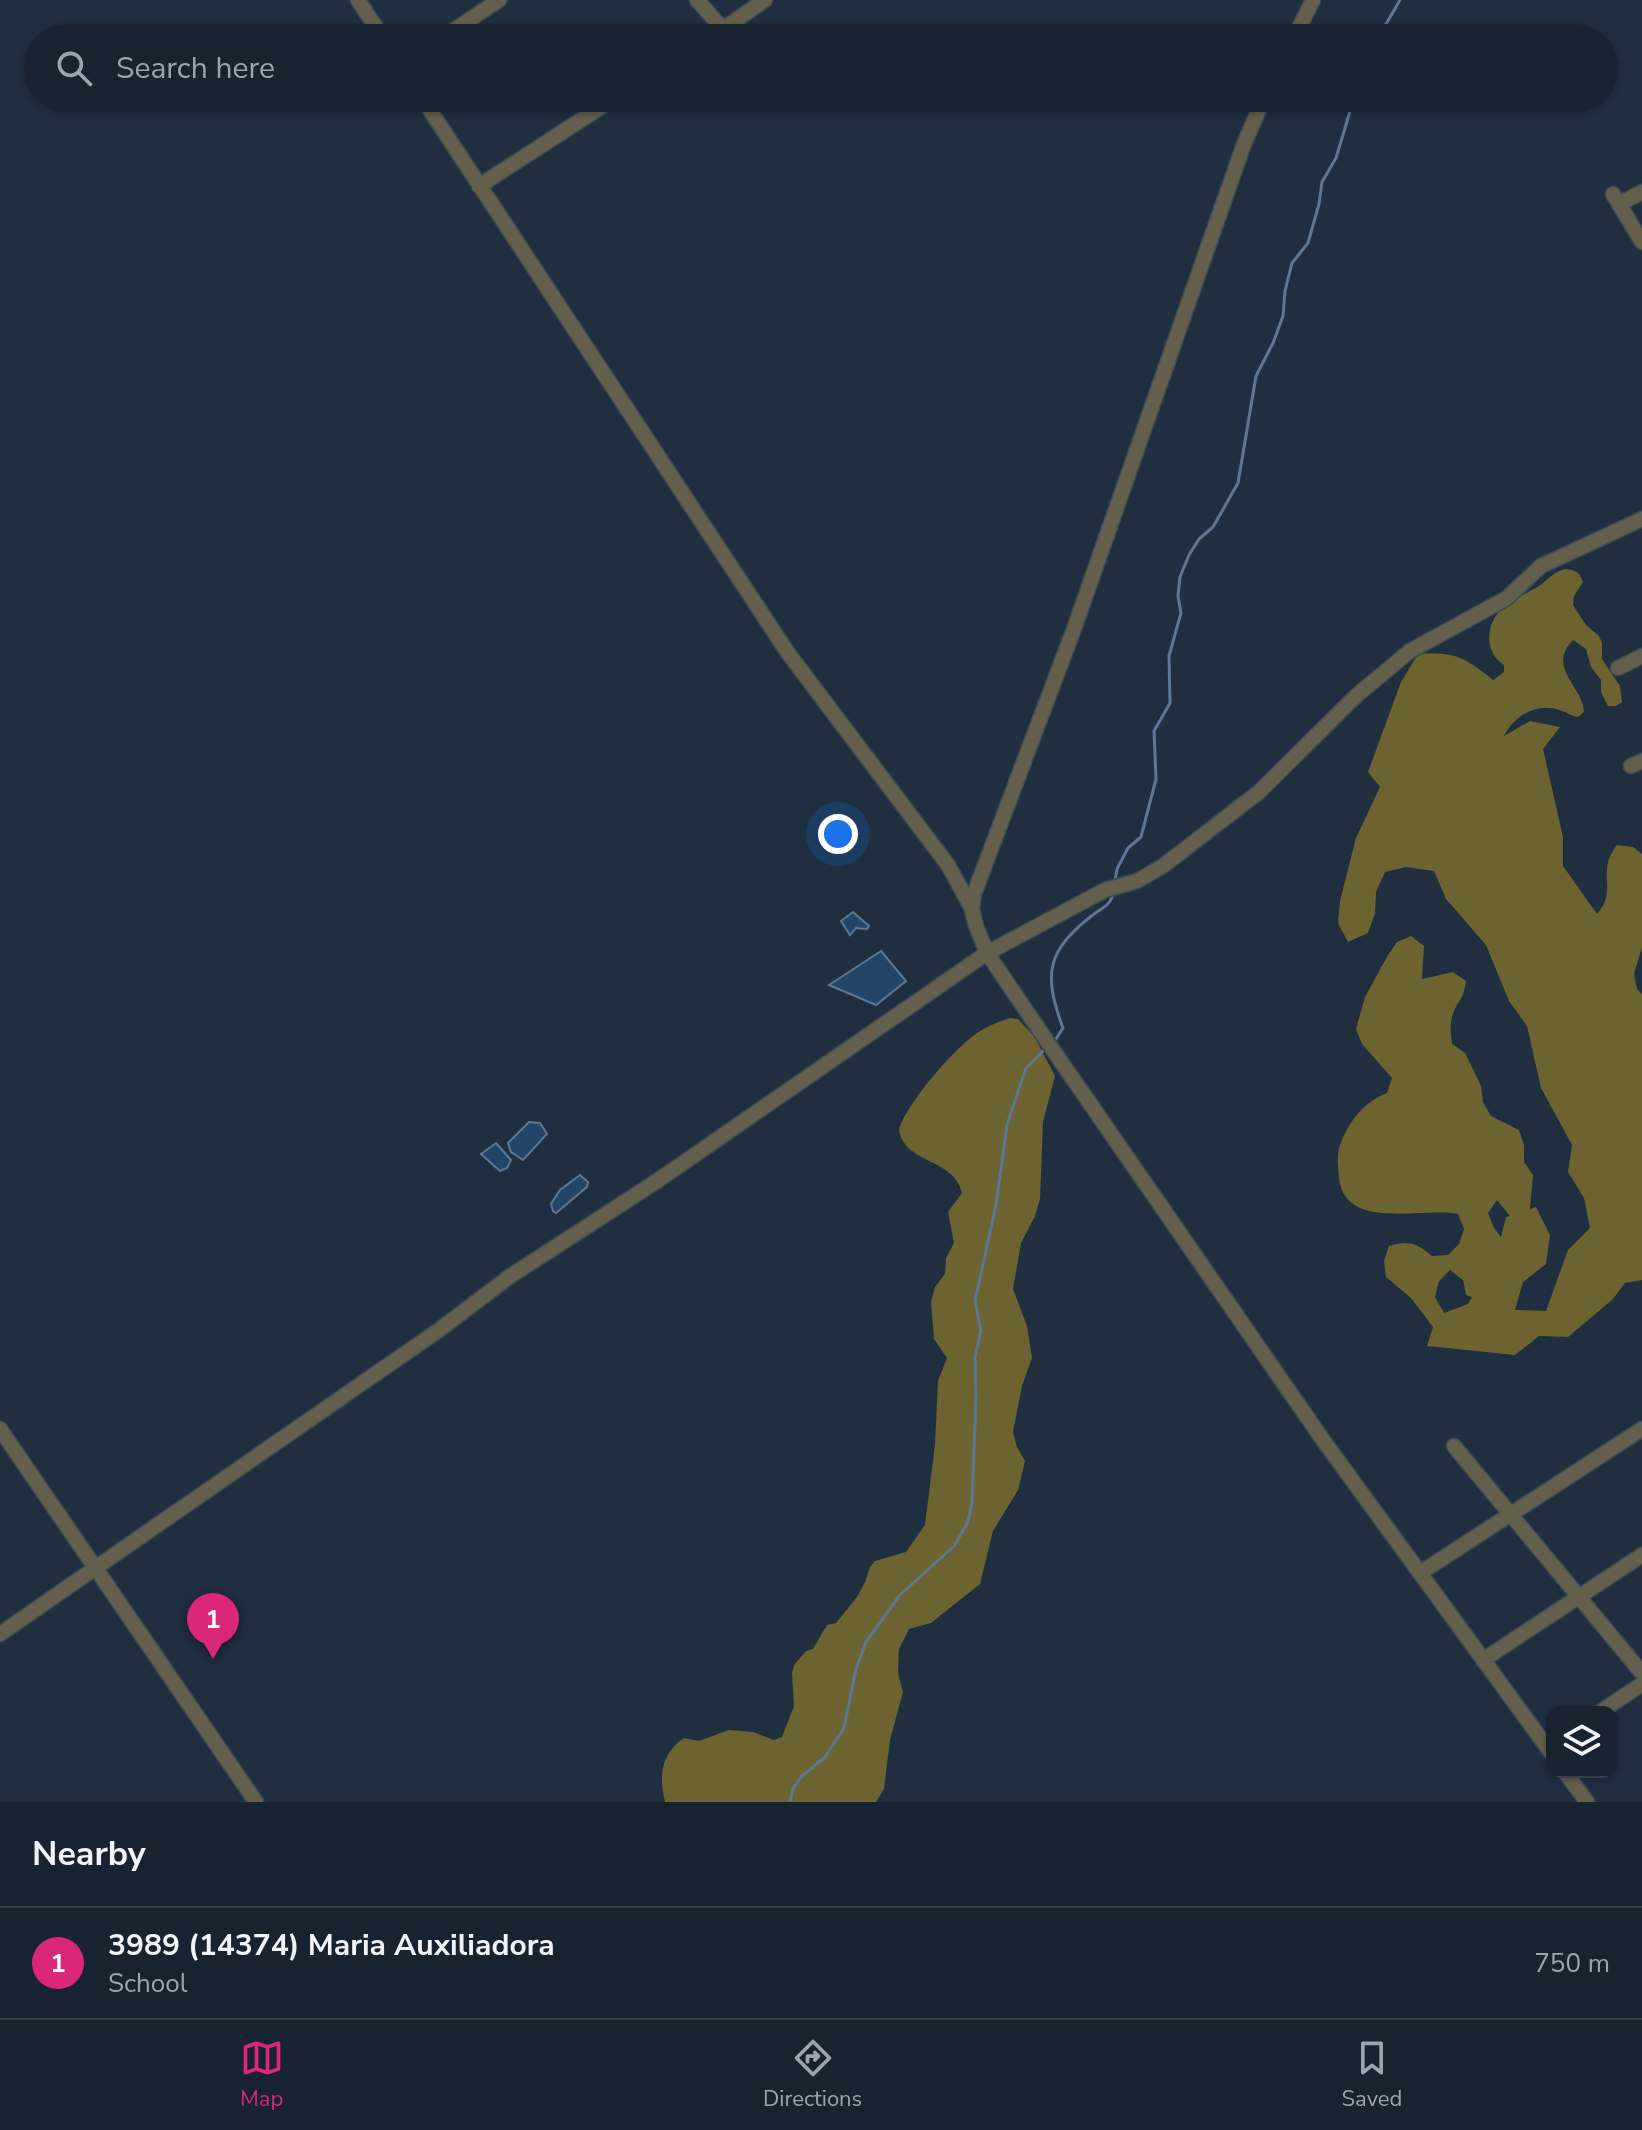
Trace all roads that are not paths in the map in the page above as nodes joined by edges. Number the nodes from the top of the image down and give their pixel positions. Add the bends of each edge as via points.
1 (358, 0) edge
2 (499, 0) edge
3 (697, 0) edge
4 (765, 0) edge
5 (1313, 0) edge
6 (374, 24) edge
7 (463, 24) edge
8 (719, 24) edge
9 (730, 24) edge
10 (1301, 24) edge
11 (431, 112) edge
12 (593, 112) edge
13 (1258, 112) edge
14 (479, 186) junction
15 (1642, 192) edge
16 (1642, 242) edge
17 (1642, 519) edge
18 (1642, 656) edge
19 (1618, 668) dead end
20 (972, 910) junction
21 (987, 953) junction
22 (0, 1429) edge
23 (1642, 1429) edge
24 (1454, 1446) dead end
25 (1509, 1515) junction
26 (1642, 1555) edge
27 (95, 1570) junction
28 (1420, 1573) junction
29 (1578, 1597) junction
30 (0, 1634) edge
31 (1483, 1660) junction
32 (1642, 1673) edge
33 (1642, 1684) edge
34 (1609, 1706) edge
35 (1546, 1743) edge
36 (1569, 1778) edge
37 (256, 1802) edge
38 (1587, 1802) edge

1 - 6 street
2 - 7 street
3 - 8 street
4 - 9 street
5 - 10 street
11 - 14 street
12 - 14 street
13 - 20 street
14 - 20 street via 788,653 948,865
15 - 16 street via 1616,199
17 - 21 street via 1541,566 1507,598 1445,629 1386,668 1259,792 1163,866 1123,887 1105,890
18 - 19 street
20 - 21 street
21 - 27 street via 509,1277
21 - 28 street
22 - 27 street
23 - 25 street
24 - 25 street
25 - 28 street
25 - 29 street
26 - 29 street
27 - 30 street
27 - 37 street
28 - 31 street
29 - 31 street
29 - 32 street
31 - 35 street
33 - 34 street
36 - 38 street

